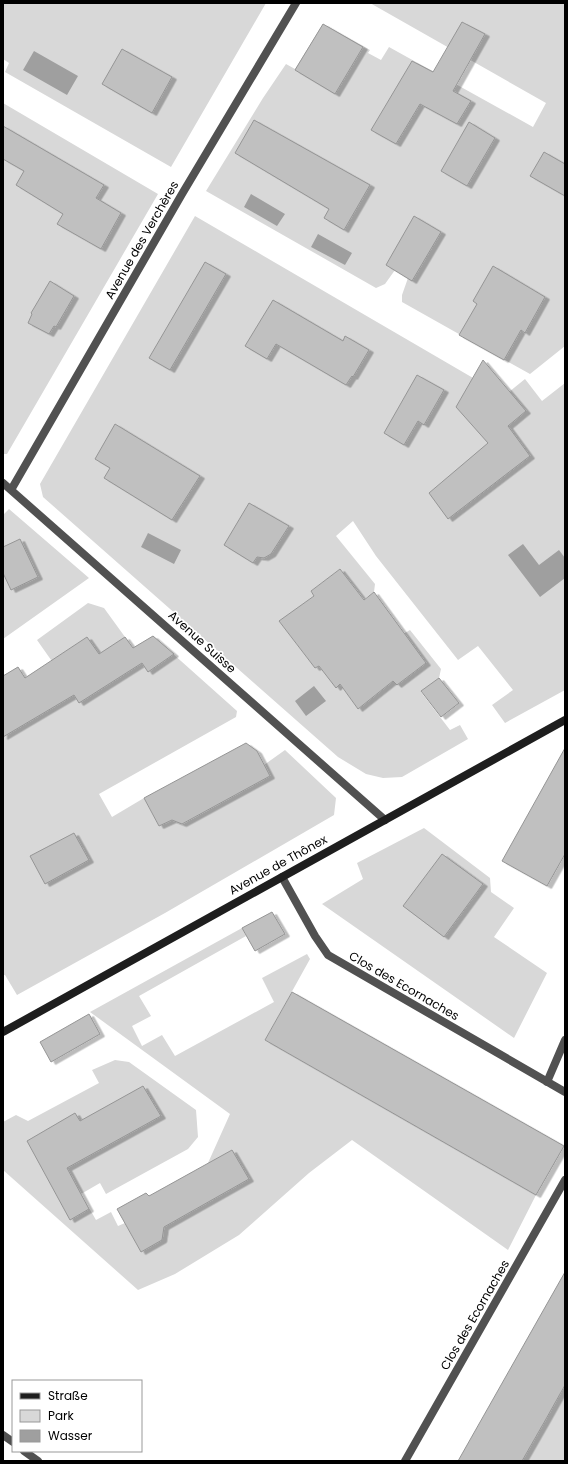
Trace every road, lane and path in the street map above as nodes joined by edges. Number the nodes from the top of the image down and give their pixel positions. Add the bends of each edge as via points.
1 (296, 3) edge
2 (3, 483) edge
3 (11, 490) junction
4 (565, 720) edge
5 (385, 820) junction
6 (282, 877) junction
7 (3, 1032) edge
8 (565, 1040) edge
9 (547, 1082) junction
10 (565, 1092) edge
11 (565, 1180) edge
12 (3, 1435) edge
13 (12, 1441) edge
14 (25, 1452) edge
15 (38, 1461) edge
16 (405, 1461) edge

1 - 3 street, Avenue des Verchères
2 - 3 street, Avenue Suisse
3 - 5 street, Avenue Suisse
4 - 5 main road, Avenue de Thônex
5 - 6 main road, Avenue de Thônex
6 - 7 main road, Avenue de Thônex
6 - 9 street, Clos des Ecornaches via 328,955
8 - 9 street
9 - 10 street, Clos des Ecornaches
11 - 16 street, Clos des Ecornaches
12 - 13 street
14 - 15 street

